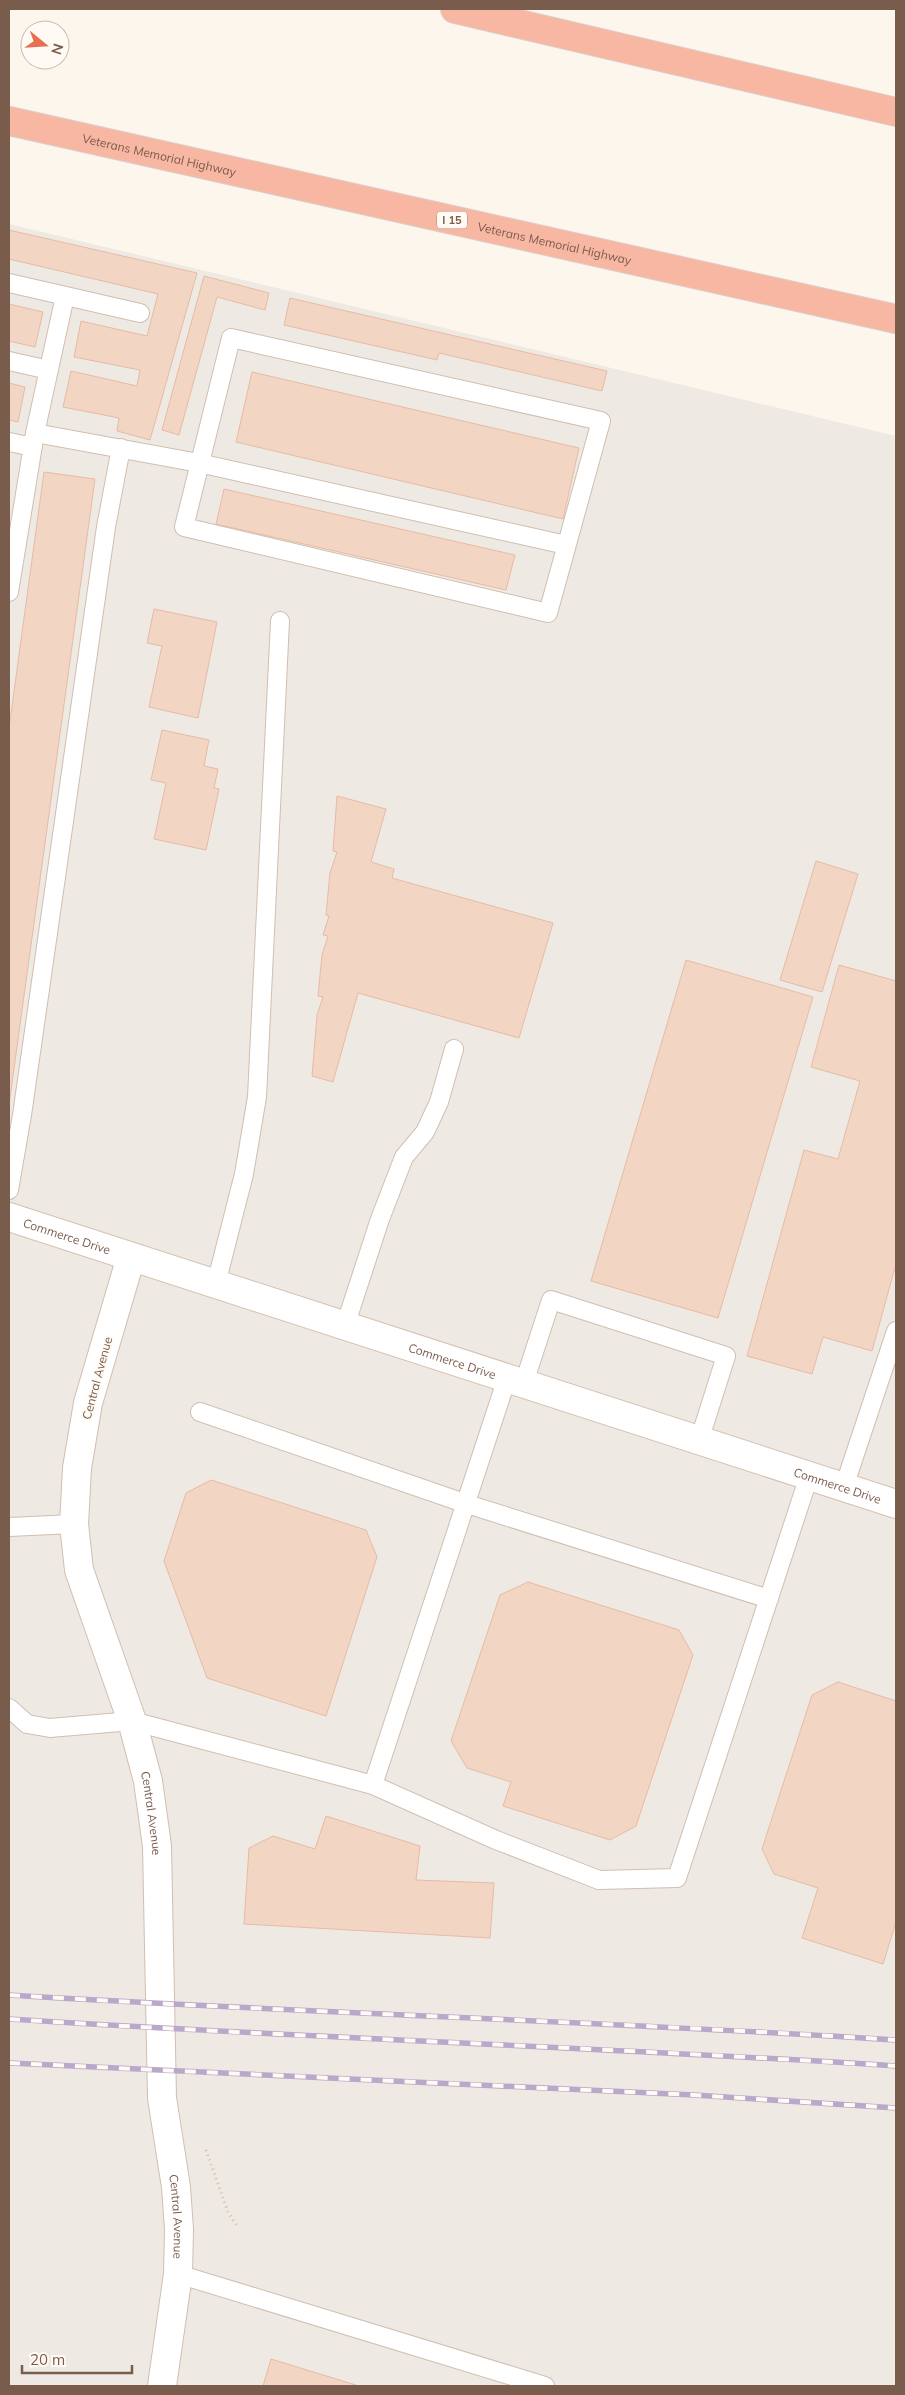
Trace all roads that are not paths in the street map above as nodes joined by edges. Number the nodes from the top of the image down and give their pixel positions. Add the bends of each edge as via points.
1 (455, 9) edge
2 (896, 112) edge
3 (9, 121) edge
4 (9, 283) edge
5 (65, 296) junction
6 (140, 313) dead end
7 (896, 318) edge
8 (9, 361) edge
9 (49, 370) junction
10 (34, 440) junction
11 (9, 442) edge
12 (121, 448) junction
13 (199, 463) junction
14 (566, 545) junction
15 (11, 567) edge
16 (9, 592) edge
17 (280, 621) dead end
18 (454, 1049) dead end
19 (9, 1190) edge
20 (9, 1217) edge
21 (131, 1257) junction
22 (216, 1284) junction
23 (345, 1326) junction
24 (896, 1331) edge
25 (516, 1381) junction
26 (200, 1412) dead end
27 (699, 1441) junction
28 (808, 1476) junction
29 (844, 1487) junction
30 (467, 1504) junction
31 (896, 1504) edge
32 (74, 1524) junction
33 (9, 1527) edge
34 (769, 1599) junction
35 (9, 1708) edge
36 (132, 1721) junction
37 (373, 1785) junction
38 (178, 2274) junction
39 (162, 2386) edge
40 (545, 2386) edge

1 - 2 highway
3 - 7 highway, Veterans Memorial Highway / I 15
4 - 5 lane
5 - 6 lane
5 - 9 lane
8 - 9 lane
9 - 10 lane
10 - 11 lane
10 - 12 lane
10 - 15 lane
12 - 13 lane
12 - 19 lane via 106,528
13 - 14 lane
13 - 14 lane via 184,527 548,613
13 - 14 lane via 231,338 601,421
15 - 16 lane
17 - 22 lane via 257,1097 244,1174
18 - 23 lane via 439,1102 425,1132 404,1157 380,1218
20 - 21 street, Commerce Drive
21 - 22 street, Commerce Drive
21 - 32 street, Central Avenue via 88,1403 77,1468
22 - 23 street, Commerce Drive
23 - 25 street, Commerce Drive
24 - 29 lane
25 - 27 street, Commerce Drive
25 - 27 lane via 551,1300 726,1356
25 - 30 lane
26 - 30 lane
27 - 28 street, Commerce Drive
28 - 29 street, Commerce Drive
28 - 34 lane
29 - 31 street, Commerce Drive
30 - 34 lane
30 - 37 lane
32 - 33 lane
32 - 36 street, Central Avenue via 79,1570
34 - 37 lane via 677,1878 599,1880 496,1840
35 - 36 lane via 27,1724 50,1728
36 - 37 lane
36 - 38 street, Central Avenue via 148,1781 157,1846 162,2098 176,2187
38 - 39 street, Central Avenue
38 - 40 lane

